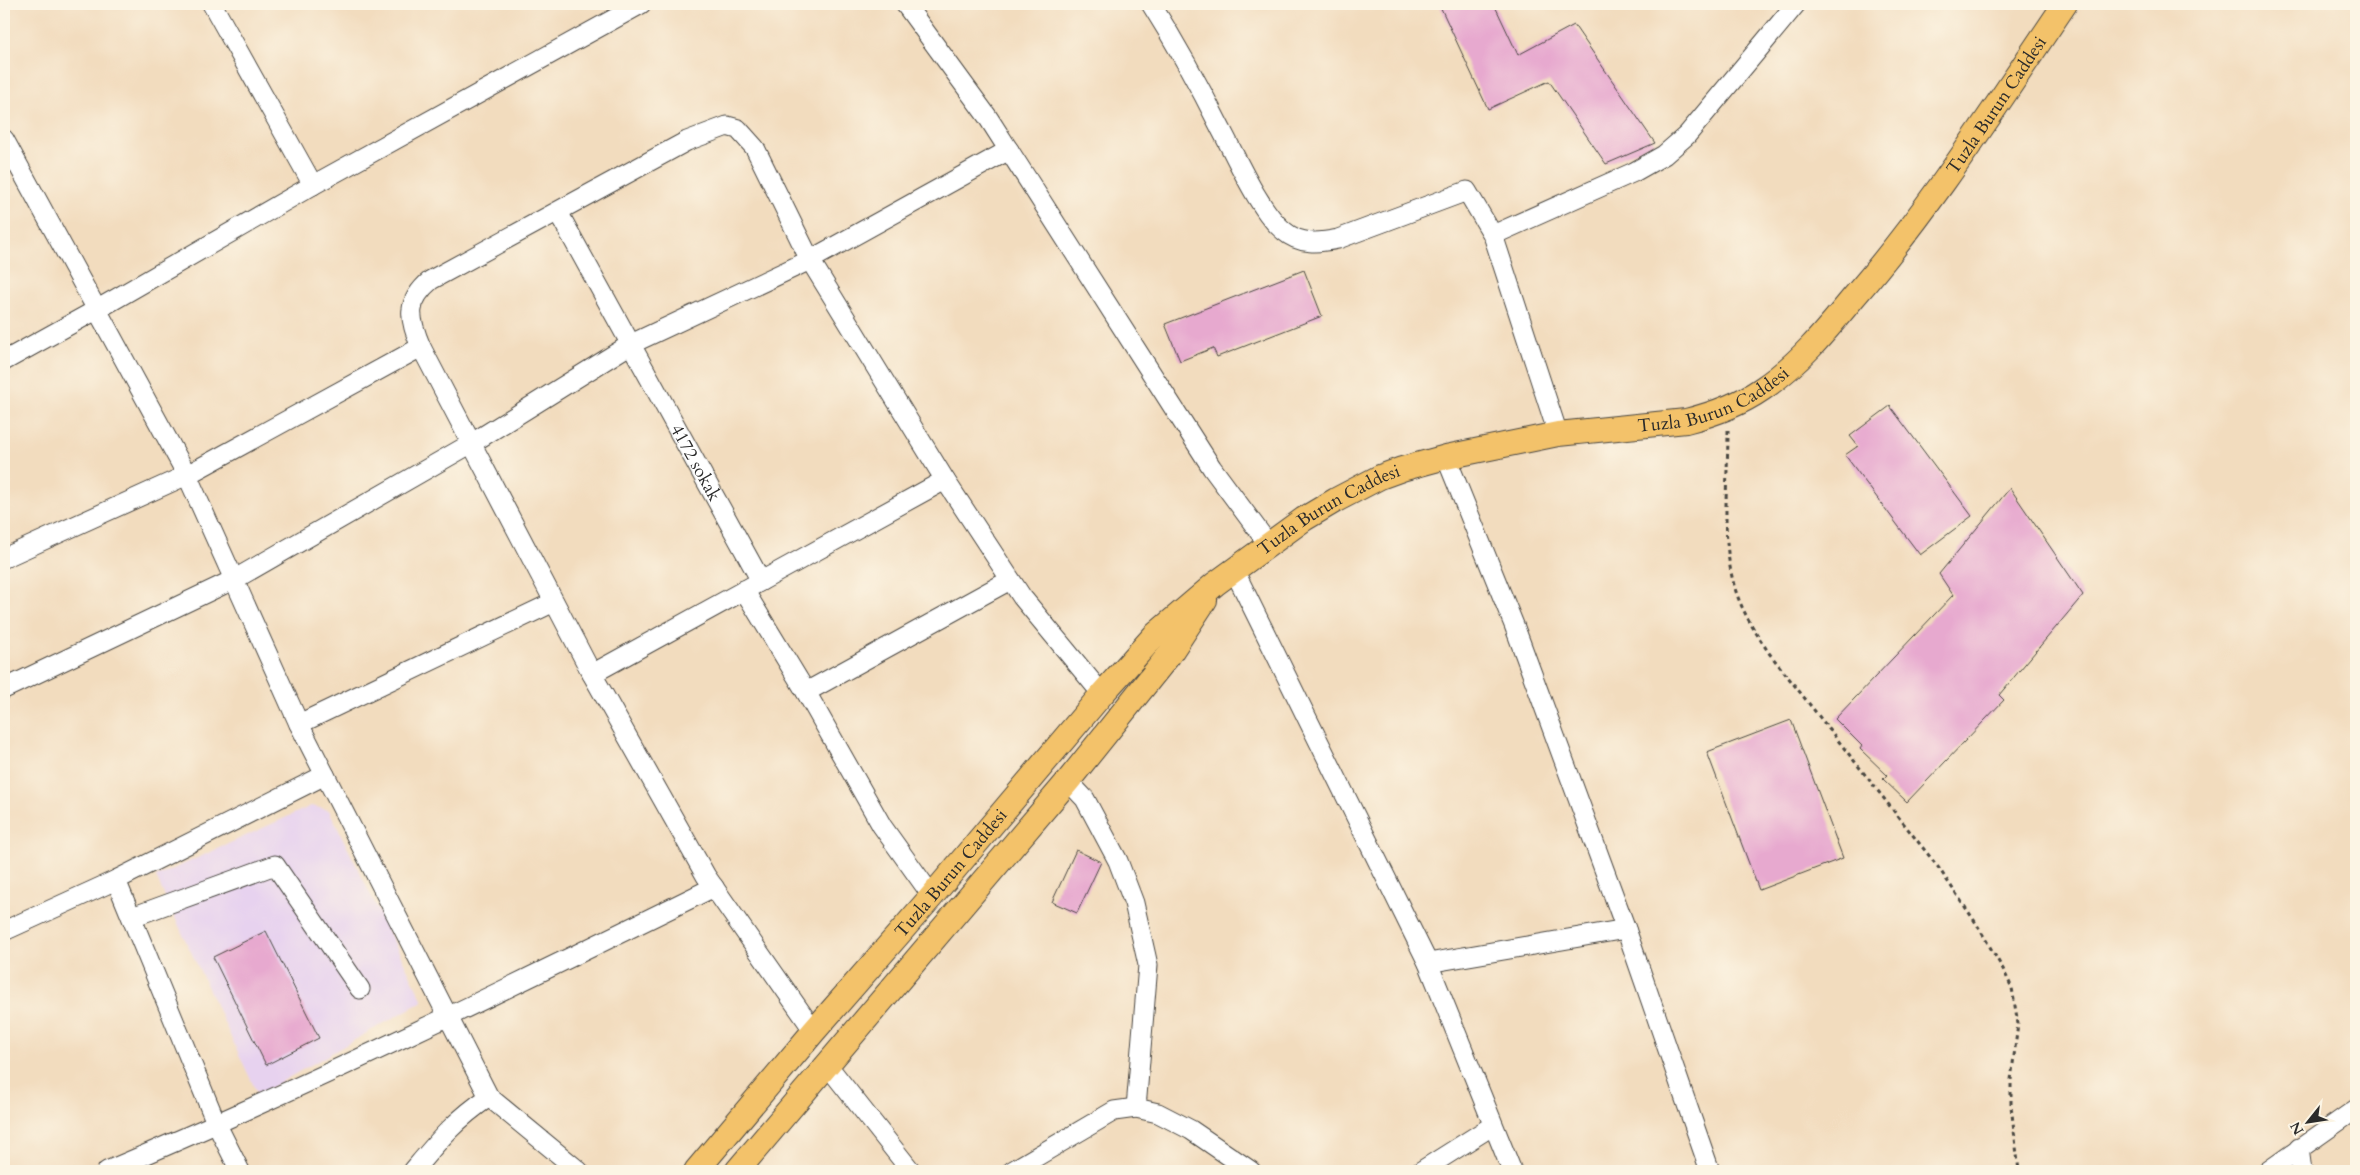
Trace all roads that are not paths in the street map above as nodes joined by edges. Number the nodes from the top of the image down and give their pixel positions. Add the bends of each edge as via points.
1 (212, 4) edge
2 (641, 4) edge
3 (905, 4) edge
4 (1151, 4) edge
5 (1796, 4) edge
6 (2065, 4) edge
7 (4, 139) edge
8 (1009, 150) junction
9 (313, 186) junction
10 (558, 212) junction
11 (1493, 235) junction
12 (810, 260) junction
13 (98, 310) junction
14 (631, 344) junction
15 (422, 347) junction
16 (4, 361) edge
17 (1558, 434) junction
18 (472, 443) junction
19 (1446, 457) junction
20 (187, 475) junction
21 (944, 480) junction
22 (1269, 545) junction
23 (4, 558) edge
24 (1234, 570) junction
25 (235, 579) junction
26 (1010, 580) junction
27 (761, 581) junction
28 (1215, 584) junction
29 (744, 590) junction
30 (554, 602) junction
31 (592, 674) junction
32 (4, 689) edge
33 (806, 692) junction
34 (1102, 694) junction
35 (298, 724) junction
36 (325, 775) junction
37 (1068, 781) junction
38 (116, 880) junction
39 (714, 888) junction
40 (932, 896) junction
41 (132, 917) junction
42 (1626, 930) junction
43 (4, 931) edge
44 (1428, 963) junction
45 (360, 990) dead end
46 (449, 1018) junction
47 (814, 1031) junction
48 (828, 1066) junction
49 (489, 1097) junction
50 (1136, 1108) junction
51 (2356, 1109) edge
52 (217, 1125) junction
53 (1492, 1126) junction
54 (2299, 1148) junction
55 (107, 1171) edge
56 (240, 1171) edge
57 (413, 1171) edge
58 (579, 1171) edge
59 (696, 1171) edge
60 (737, 1171) edge
61 (910, 1171) edge
62 (1012, 1171) edge
63 (1251, 1171) edge
64 (1421, 1171) edge
65 (1512, 1171) edge
66 (1710, 1171) edge
67 (2268, 1171) edge
68 (2302, 1171) edge

1 - 9 street
2 - 9 street
3 - 8 street
4 - 11 street via 1183,56 1262,203 1272,220 1285,232 1300,240 1316,243 1338,239 1467,191
5 - 11 street via 1687,134 1664,156
6 - 17 main road, Tuzla Burun Caddesi via 1944,181 1872,276 1801,356 1763,388 1728,408 1686,421
7 - 13 street
8 - 12 street
8 - 22 street via 1212,468
9 - 13 street
10 - 12 street via 687,141 727,126 738,129 755,148
10 - 14 street, 4172 sokak
10 - 15 street via 431,280 421,289 411,310 411,323
11 - 17 street
12 - 14 street
12 - 21 street
13 - 16 street
13 - 20 street
14 - 18 street
14 - 27 street, 4172 sokak
15 - 18 street
15 - 20 street
17 - 19 main road, Tuzla Burun Caddesi
18 - 25 street
18 - 30 street
19 - 22 main road, Tuzla Burun Caddesi via 1402,469 1364,485 1304,519
19 - 42 street via 1514,625
20 - 23 street
20 - 25 street
21 - 26 street
21 - 27 street
22 - 24 main road, Tuzla Burun Caddesi
24 - 28 main road, Tuzla Burun Caddesi
24 - 44 street
25 - 32 street
25 - 35 street
26 - 33 street
26 - 34 street
27 - 29 street
28 - 34 main road, Tuzla Burun Caddesi via 1154,636
28 - 37 main road, Tuzla Burun Caddesi via 1169,655
29 - 31 street
29 - 33 street
30 - 31 street
30 - 35 street
31 - 39 street
33 - 40 street via 882,826
34 - 40 main road, Tuzla Burun Caddesi
35 - 36 street
36 - 38 street
36 - 46 street
37 - 48 main road, Tuzla Burun Caddesi
37 - 50 street via 1085,799 1118,861 1134,902 1148,965
38 - 41 street
38 - 43 street
39 - 46 street
39 - 47 street
40 - 47 main road, Tuzla Burun Caddesi
41 - 45 street via 275,865
41 - 52 street
42 - 44 street
42 - 66 street
44 - 53 street
46 - 49 street
46 - 52 street
47 - 59 main road, Tuzla Burun Caddesi
48 - 60 main road, Tuzla Burun Caddesi
48 - 61 street
49 - 57 street via 464,1114
49 - 58 street
50 - 62 street via 1114,1112
50 - 63 street via 1158,1113 1191,1130
51 - 54 street
52 - 55 street
52 - 56 street
53 - 64 street
53 - 65 street
54 - 67 street
54 - 68 street

